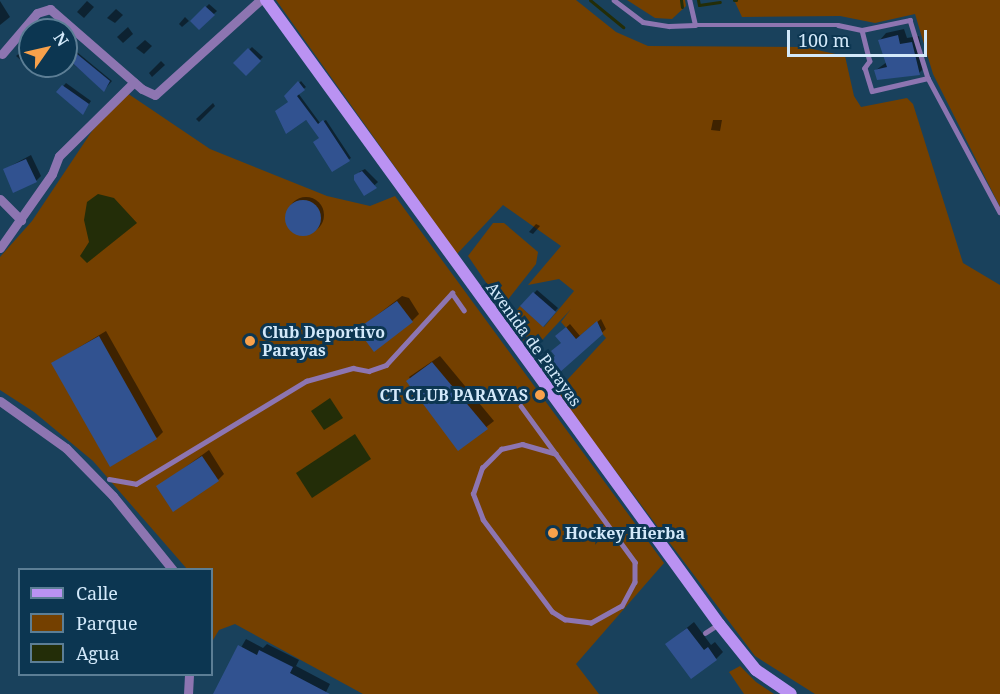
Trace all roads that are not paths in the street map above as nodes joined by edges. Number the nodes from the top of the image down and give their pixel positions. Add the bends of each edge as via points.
1 (260, 0) edge
2 (266, 0) edge
3 (614, 0) edge
4 (689, 0) edge
5 (695, 25) junction
6 (862, 30) junction
7 (2, 54) dead end
8 (928, 78) junction
9 (134, 82) junction
10 (0, 199) edge
11 (1000, 212) edge
12 (21, 220) junction
13 (0, 249) edge
14 (464, 310) dead end
15 (0, 400) edge
16 (521, 405) dead end
17 (556, 454) junction
18 (109, 479) dead end
19 (171, 568) edge
20 (718, 624) junction
21 (705, 633) dead end
22 (189, 676) edge
23 (188, 694) edge
24 (790, 694) edge

1 - 9 street via 161,92 151,95
2 - 20 street, Avenida de Parayas via 541,371
3 - 5 lane via 643,22
4 - 5 lane
5 - 6 lane via 838,25
6 - 8 lane via 910,20
6 - 8 lane via 872,91
7 - 9 street via 37,13 50,9
8 - 11 lane
9 - 12 street via 59,156 52,174
10 - 12 street
12 - 13 street
14 - 18 lane via 452,293 386,365 369,371 353,368 306,381 136,484
15 - 19 street via 66,448 114,496
16 - 17 lane
17 - 17 lane via 635,562 635,582 622,606 591,623 565,620 552,612 483,520 473,494 482,468 501,449 522,444
20 - 21 lane
20 - 24 street, Avenida de Parayas via 756,670
22 - 23 street

